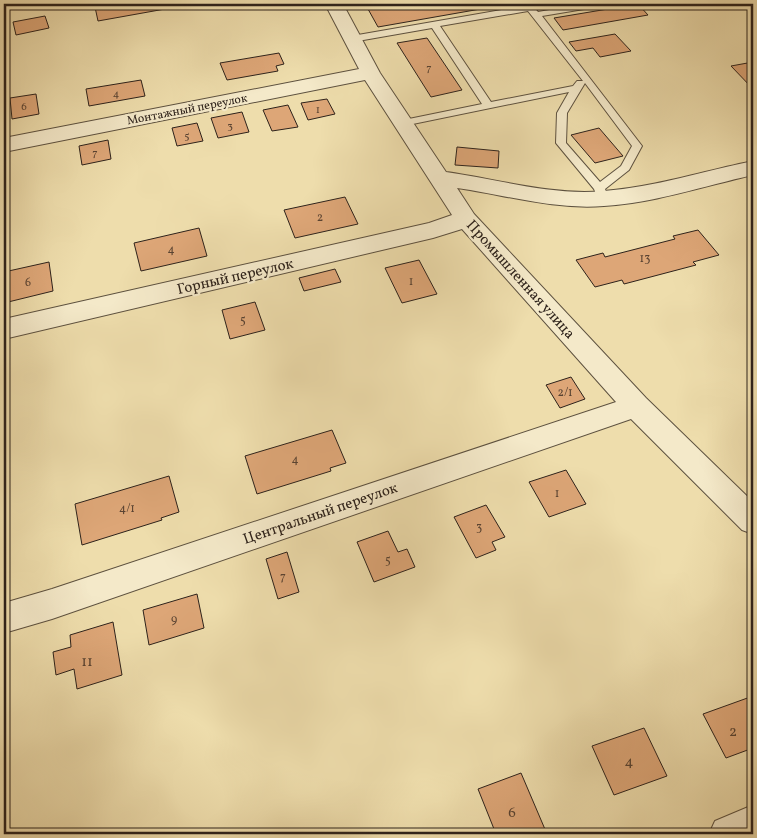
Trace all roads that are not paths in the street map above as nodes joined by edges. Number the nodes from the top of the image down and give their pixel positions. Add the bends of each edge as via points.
1 (334, 4) edge
2 (596, 4) edge
3 (530, 9) edge
4 (434, 24) junction
5 (352, 39) junction
6 (370, 73) junction
7 (584, 76) junction
8 (577, 88) junction
9 (488, 106) junction
10 (403, 123) junction
11 (4, 145) edge
12 (753, 168) edge
13 (439, 178) junction
14 (601, 194) junction
15 (466, 219) junction
16 (4, 329) edge
17 (636, 406) junction
18 (753, 521) edge
19 (4, 618) edge
20 (753, 823) edge
21 (728, 834) edge

1 - 5 street, Промышленная улица
2 - 3 lane
3 - 4 lane
3 - 7 lane
4 - 5 lane
4 - 9 lane
5 - 6 street, Промышленная улица
6 - 10 street, Промышленная улица
6 - 11 street, Монтажный переулок
7 - 8 lane
7 - 14 lane via 637,146 625,168
8 - 9 lane
8 - 14 lane via 562,112 561,143
9 - 10 lane
10 - 13 street, Промышленная улица
12 - 14 street via 639,194
13 - 14 street via 545,197
13 - 15 street, Промышленная улица
15 - 16 street, Горный переулок via 433,230
15 - 17 street, Промышленная улица
17 - 18 street, Промышленная улица
17 - 19 street, Центральный переулок
20 - 21 street

